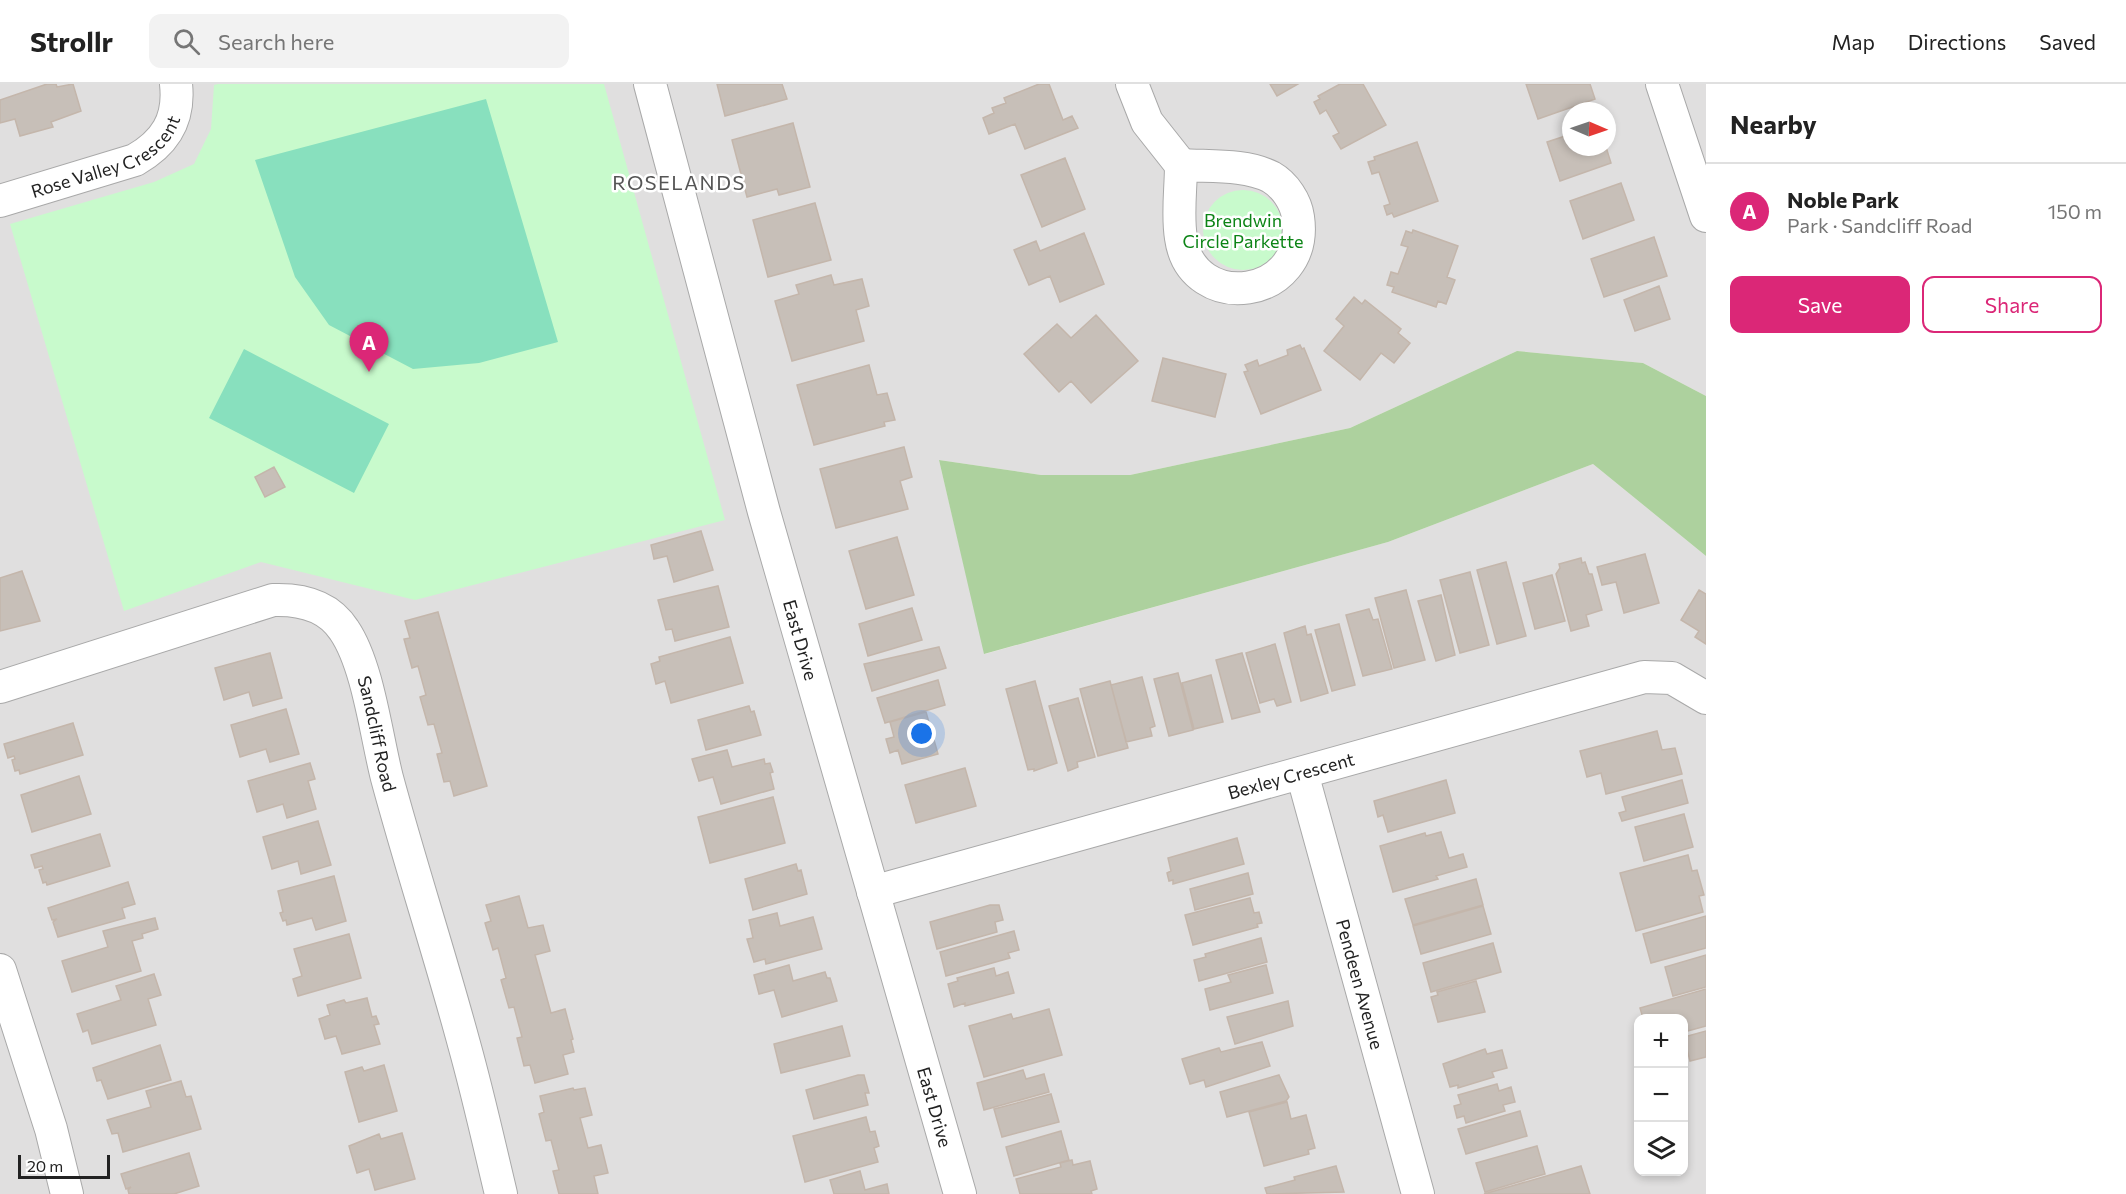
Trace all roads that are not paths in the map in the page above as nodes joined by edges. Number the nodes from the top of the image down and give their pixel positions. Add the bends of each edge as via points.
1 (176, 84) edge
2 (650, 84) edge
3 (1132, 84) edge
4 (1662, 84) edge
5 (1181, 165) junction
6 (0, 201) edge
7 (1706, 216) edge
8 (0, 687) edge
9 (1706, 698) edge
10 (1302, 773) junction
11 (873, 892) junction
12 (0, 970) edge
13 (68, 1194) edge
14 (501, 1194) edge
15 (960, 1194) edge
16 (1418, 1194) edge

1 - 6 street, Rose Valley Crescent via 174,119 161,142 150,151 108,169
2 - 11 street, East Drive via 764,512
3 - 5 street via 1148,122
4 - 7 street
5 - 5 street via 1181,238 1187,257 1199,273 1215,284 1234,289 1254,288 1287,267 1297,249 1298,210 1274,179 1256,171
8 - 14 street, Sandcliff Road via 273,600 311,604 335,618 353,646 365,685 387,777 465,1045
9 - 10 street, Bexley Crescent via 1672,678 1644,677
10 - 11 street, Bexley Crescent
10 - 16 street, Pendeen Avenue
11 - 15 street, East Drive
12 - 13 street

